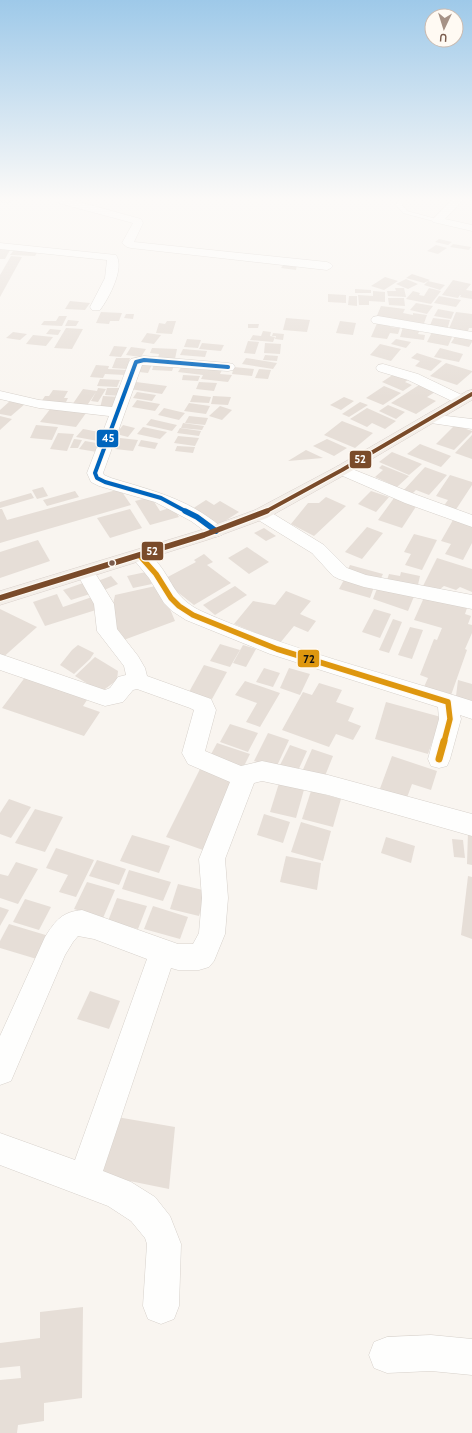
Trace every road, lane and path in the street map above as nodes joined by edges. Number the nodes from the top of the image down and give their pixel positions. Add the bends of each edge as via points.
1 (112, 265) edge
2 (316, 265) edge
3 (327, 266) dead end
4 (96, 307) dead end
5 (378, 320) dead end
6 (472, 336) edge
7 (228, 367) dead end
8 (383, 368) dead end
9 (0, 395) edge
10 (467, 397) edge
11 (118, 412) junction
12 (428, 419) junction
13 (472, 424) edge
14 (342, 470) junction
15 (261, 514) junction
16 (472, 521) edge
17 (216, 531) junction
18 (140, 556) junction
19 (85, 572) junction
20 (0, 598) edge
21 (472, 602) edge
22 (0, 662) edge
23 (137, 681) junction
24 (448, 702) junction
25 (472, 710) edge
26 (439, 759) dead end
27 (244, 777) junction
28 (472, 825) edge
29 (163, 951) junction
30 (0, 1070) edge
31 (0, 1149) edge
32 (84, 1180) junction
33 (161, 1306) dead end
34 (387, 1355) dead end
35 (472, 1357) edge

1 - 4 street via 111,278
2 - 3 street
5 - 6 street
7 - 11 street via 139,360 136,362
8 - 10 street
9 - 11 street via 45,405
10 - 12 main road
11 - 17 street via 96,478 161,498 197,517
12 - 13 street
12 - 14 main road
14 - 15 main road
14 - 16 street
15 - 17 main road
15 - 21 street via 318,549 346,575 364,581
17 - 18 main road
18 - 19 main road
18 - 24 street via 178,606 193,615 277,649
19 - 20 main road
19 - 23 street via 104,604 107,630 131,661
22 - 23 street via 111,699 117,696 126,684
23 - 27 street via 203,706 205,710 193,753 196,757
24 - 25 street
24 - 26 street via 450,719
27 - 28 street via 248,773 262,771 328,785
27 - 29 street via 212,859 215,898 212,934 204,952 199,957 189,958
29 - 30 street via 94,926 72,924 55,946
29 - 32 street
31 - 32 street
32 - 33 street via 119,1194 143,1209 158,1228 164,1244
34 - 35 street via 431,1353

